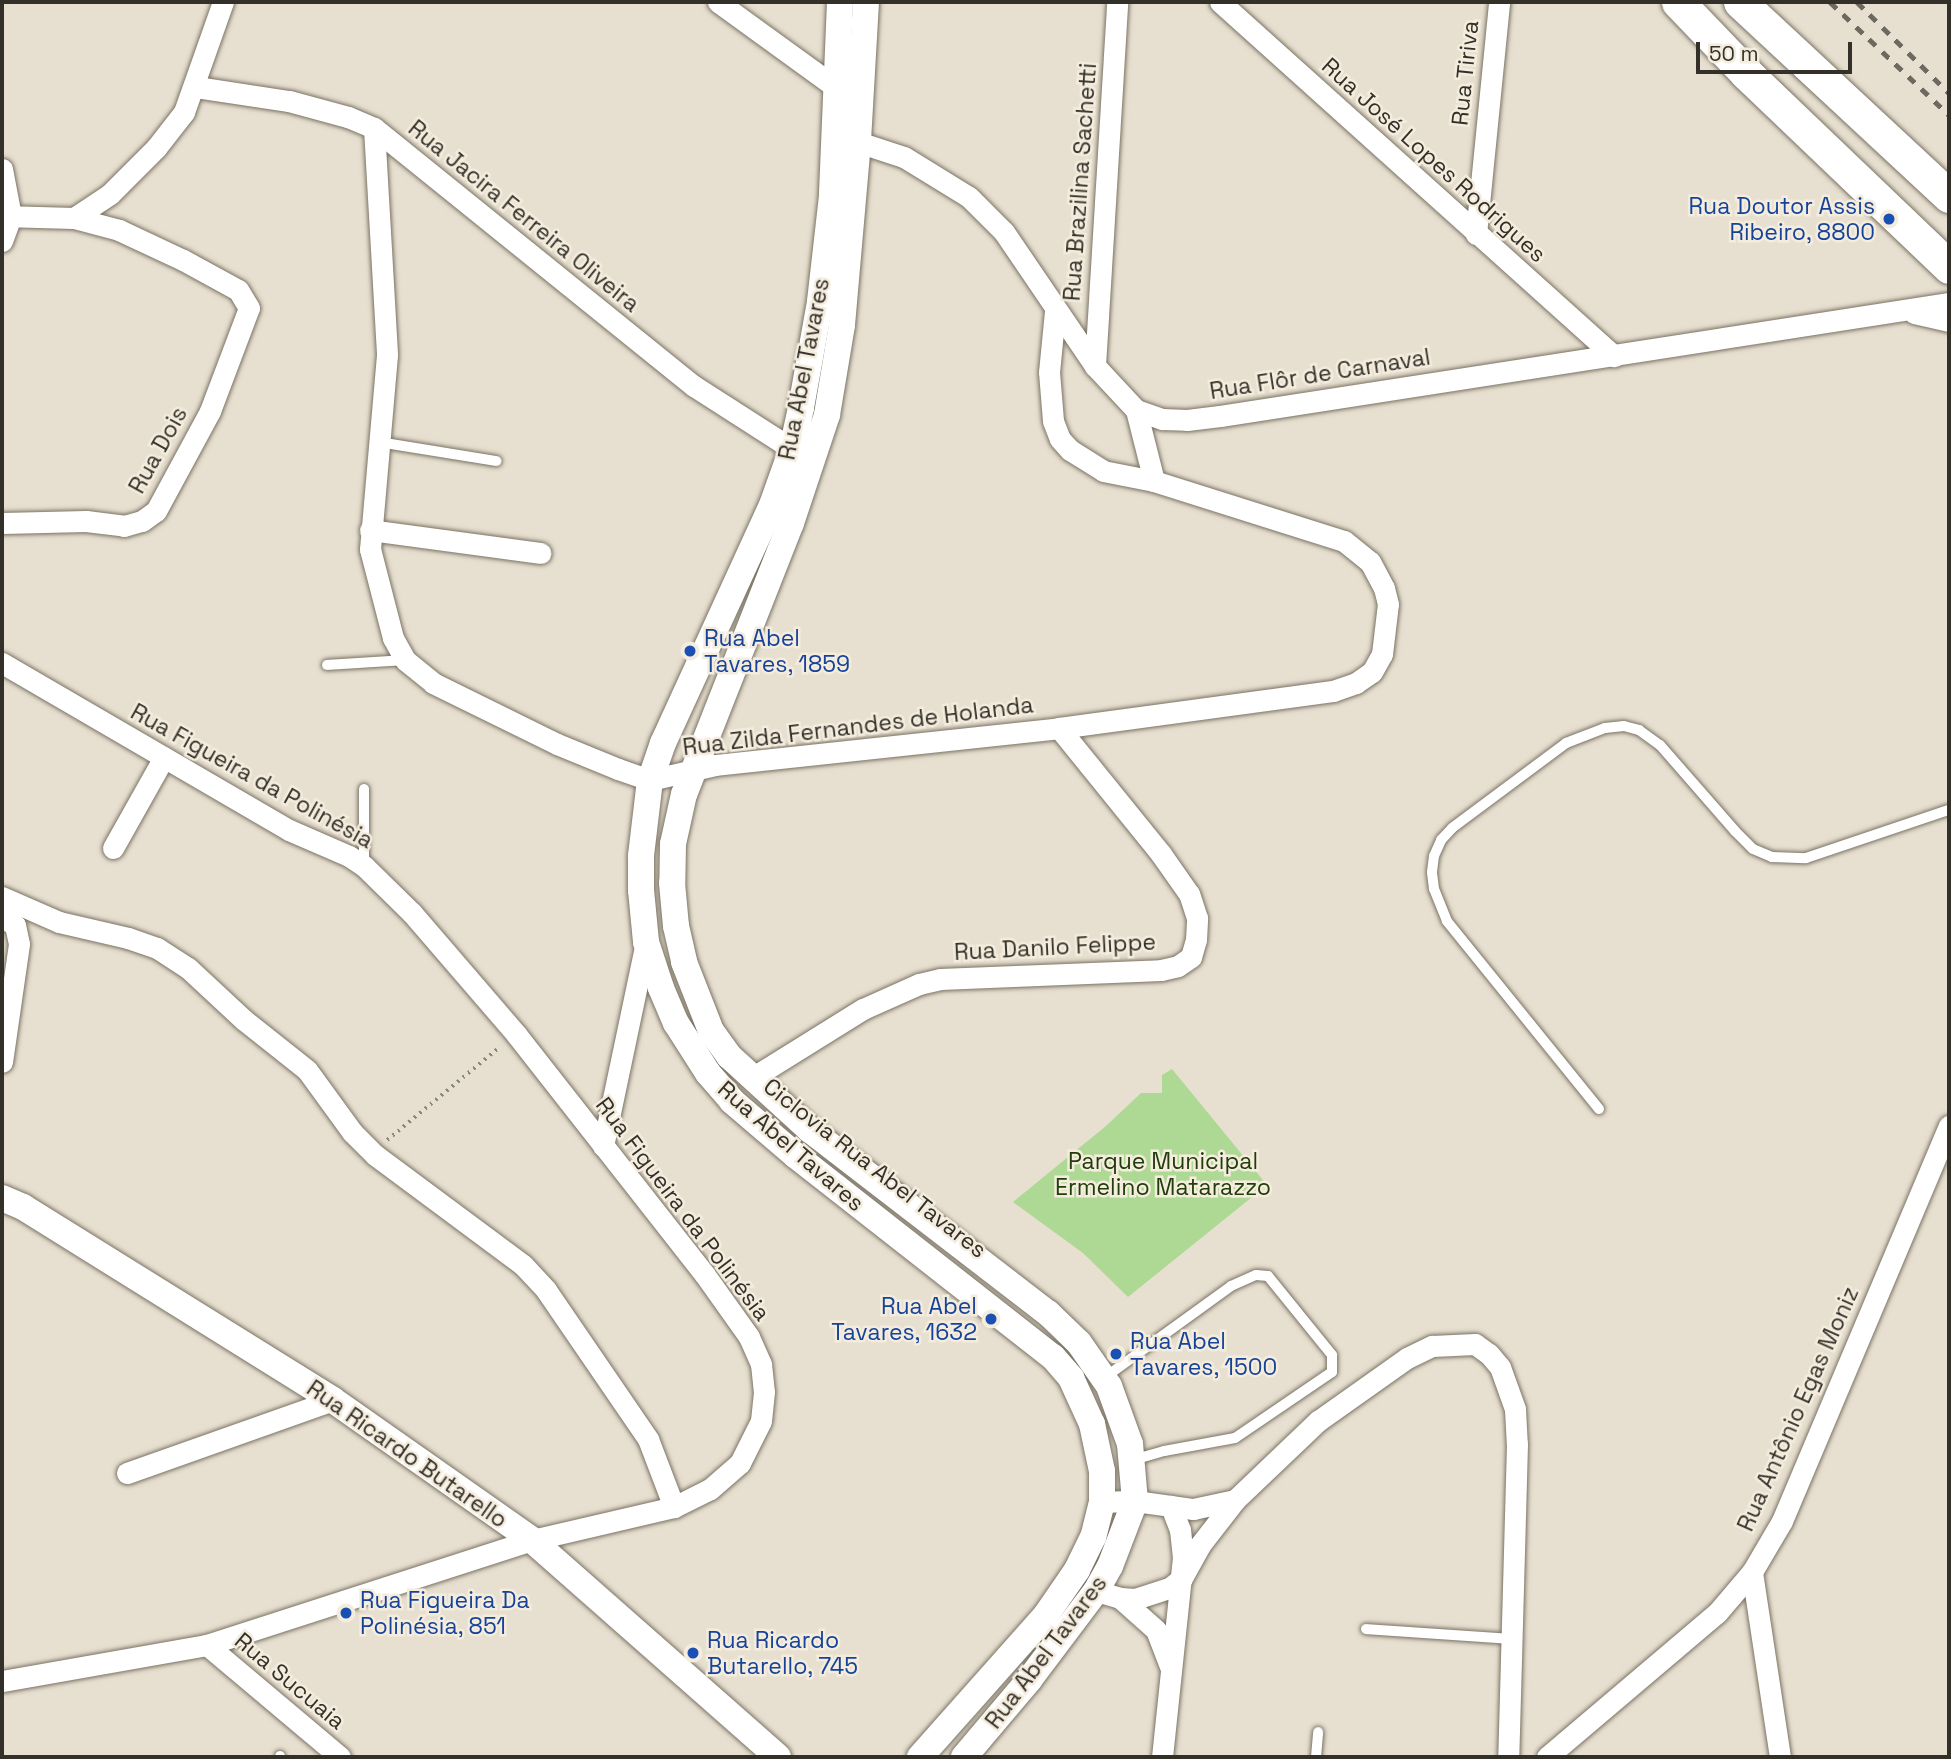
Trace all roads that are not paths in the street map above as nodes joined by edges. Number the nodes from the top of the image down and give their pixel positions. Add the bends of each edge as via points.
1 (223, 2) edge
2 (718, 2) edge
3 (840, 2) edge
4 (866, 2) edge
5 (1117, 2) edge
6 (1220, 2) edge
7 (1499, 2) edge
8 (1678, 2) edge
9 (1740, 2) edge
10 (195, 87) junction
11 (838, 89) junction
12 (374, 128) junction
13 (858, 142) junction
14 (2, 169) edge
15 (1949, 196) edge
16 (6, 216) edge
17 (74, 218) junction
18 (1476, 234) junction
19 (2, 241) edge
20 (1949, 267) edge
21 (1949, 303) edge
22 (1055, 311) junction
23 (1906, 311) junction
24 (1949, 321) edge
25 (1614, 356) junction
26 (1095, 366) junction
27 (1136, 410) junction
28 (379, 442) junction
29 (792, 449) junction
30 (496, 461) dead end
31 (1154, 481) junction
32 (2, 523) edge
33 (370, 530) junction
34 (540, 553) dead end
35 (405, 660) junction
36 (2, 663) edge
37 (327, 665) dead end
38 (1059, 728) junction
39 (164, 757) junction
40 (693, 771) junction
41 (650, 780) junction
42 (364, 789) dead end
43 (1949, 810) edge
44 (113, 848) dead end
45 (365, 866) junction
46 (2, 897) edge
47 (2, 917) edge
48 (646, 942) junction
49 (7, 1000) edge
50 (2, 1062) edge
51 (752, 1078) junction
52 (1599, 1109) dead end
53 (1949, 1126) edge
54 (603, 1146) junction
55 (2, 1198) edge
56 (1104, 1378) junction
57 (333, 1400) junction
58 (1133, 1460) junction
59 (127, 1473) dead end
60 (1235, 1500) junction
61 (1135, 1501) junction
62 (1102, 1502) junction
63 (1171, 1506) junction
64 (674, 1507) junction
65 (532, 1540) junction
66 (1752, 1572) junction
67 (1182, 1578) junction
68 (1108, 1595) junction
69 (1366, 1629) dead end
70 (1511, 1639) junction
71 (207, 1645) junction
72 (1172, 1676) junction
73 (2, 1681) edge
74 (1318, 1732) dead end
75 (340, 1757) edge
76 (778, 1757) edge
77 (920, 1757) edge
78 (964, 1757) edge
79 (1162, 1757) edge
80 (1316, 1757) edge
81 (1508, 1757) edge
82 (1546, 1757) edge
83 (1780, 1757) edge

1 - 10 street
2 - 11 street
3 - 11 street, Rua Abel Tavares
4 - 13 street, Rua Abel Tavares
5 - 26 street, Rua Brazilina Sachetti
6 - 18 street, Rua José Lopes Rodrigues
7 - 18 street, Rua Tiriva
8 - 20 main road
9 - 15 main road
10 - 12 street, Rua Jacira Ferreira Oliveira via 300,104
10 - 17 street via 184,112 156,148 110,194
11 - 29 street, Rua Abel Tavares via 820,302
12 - 28 street via 387,328
12 - 29 street, Rua Jacira Ferreira Oliveira via 694,386
13 - 22 street via 904,157 969,197 1004,232
13 - 40 street, Rua Abel Tavares via 842,325 827,415 791,523
14 - 16 street
16 - 17 street
16 - 19 street
17 - 32 street, Rua Dois via 119,230 183,260 238,290 249,307 210,411 156,511 124,526
18 - 25 street, Rua José Lopes Rodrigues
21 - 23 street, Rua Flôr de Carnaval
22 - 26 street
22 - 31 street, Rua Zilda Fernandes de Holanda via 1050,382 1053,421 1060,439 1103,471
23 - 24 street, Rua Flôr de Carnaval
23 - 25 street, Rua Flôr de Carnaval
25 - 27 street, Rua Flôr de Carnaval via 1187,421
26 - 27 street
27 - 31 street
28 - 30 lane
28 - 33 street
29 - 41 street, Rua Abel Tavares via 744,571
31 - 38 street, Rua Zilda Fernandes de Holanda via 1344,541 1359,550 1378,574 1388,604 1382,654 1372,672 1333,691
33 - 34 street
33 - 35 street via 376,581
35 - 37 lane
35 - 41 street via 425,678 472,703 557,744
36 - 39 street, Rua Figueira da Polinésia
38 - 40 street, Rua Zilda Fernandes de Holanda
38 - 51 street, Rua Danilo Felippe via 1189,894 1196,918 1191,957 1161,970 940,979 919,984 863,1009
39 - 44 street
39 - 45 street, Rua Figueira da Polinésia via 289,830
40 - 41 street, Rua Zilda Fernandes de Holanda
40 - 51 street, Rua Abel Tavares via 673,844 676,926 684,962 711,1031
41 - 48 street, Rua Abel Tavares via 641,856
42 - 45 lane
43 - 52 lane via 1806,858 1772,858 1735,831 1660,745 1624,726 1566,743 1452,828 1441,840 1432,872 1447,921
45 - 54 street, Rua Figueira da Polinésia via 412,913 516,1034
46 - 64 street via 60,922 157,948 188,968 307,1070 352,1132 375,1155 509,1253 536,1279 648,1439
47 - 49 street via 15,925 19,944
48 - 54 street
48 - 62 street, Rua Abel Tavares via 676,1023 696,1057 732,1101 1053,1357 1071,1378 1098,1445
49 - 50 street
51 - 56 street, Rua Abel Tavares via 810,1130 1048,1313 1079,1343
53 - 66 street, Rua Antônio Egas Moniz via 1782,1521
54 - 64 street, Rua Figueira da Polinésia via 705,1275 749,1338 761,1364 761,1420 752,1445 729,1476
55 - 57 street, Rua Ricardo Butarello
56 - 58 street, Rua Abel Tavares
56 - 58 lane via 1231,1286 1256,1275 1268,1276 1332,1355 1332,1372 1235,1438
57 - 59 street
57 - 65 street, Rua Ricardo Butarello
58 - 61 street, Rua Abel Tavares
60 - 63 street via 1193,1509
60 - 67 street via 1200,1545
60 - 70 street via 1318,1421 1407,1357 1432,1346 1475,1344 1489,1353 1515,1409
61 - 62 street
61 - 63 street
61 - 68 street, Rua Abel Tavares
62 - 77 street, Rua Abel Tavares via 1093,1537 1059,1597
63 - 67 street via 1182,1542
64 - 65 street, Rua Figueira da Polinésia
65 - 71 street, Rua Figueira da Polinésia
65 - 76 street, Rua Ricardo Butarello
66 - 82 street, Rua Antônio Egas Moniz via 1717,1613
66 - 83 street
67 - 68 street via 1147,1597
67 - 72 street
68 - 72 street via 1156,1630
68 - 78 street, Rua Abel Tavares
69 - 70 lane
70 - 81 street
71 - 73 street, Rua Figueira da Polinésia
71 - 75 street, Rua Sucuaia
72 - 79 street
74 - 80 lane

